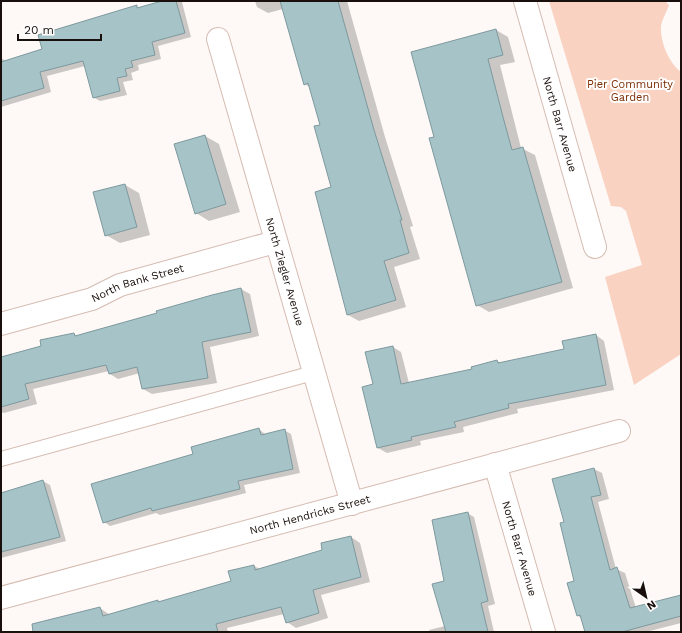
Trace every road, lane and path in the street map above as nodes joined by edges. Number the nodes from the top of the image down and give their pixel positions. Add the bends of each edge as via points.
1 (525, 1) edge
2 (218, 39) dead end
3 (275, 242) junction
4 (595, 247) dead end
5 (1, 324) edge
6 (313, 373) junction
7 (619, 431) dead end
8 (1, 459) edge
9 (495, 464) junction
10 (352, 504) junction
11 (1, 598) edge
12 (544, 632) edge

1 - 4 street, North Barr Avenue
2 - 3 street, North Ziegler Avenue
3 - 5 street, North Bank Street via 120,284 92,300
3 - 6 street, North Ziegler Avenue
6 - 8 lane
6 - 10 street, North Ziegler Avenue
7 - 9 street, North Hendricks Street
9 - 10 street, North Hendricks Street
9 - 12 street, North Barr Avenue
10 - 11 street, North Hendricks Street

